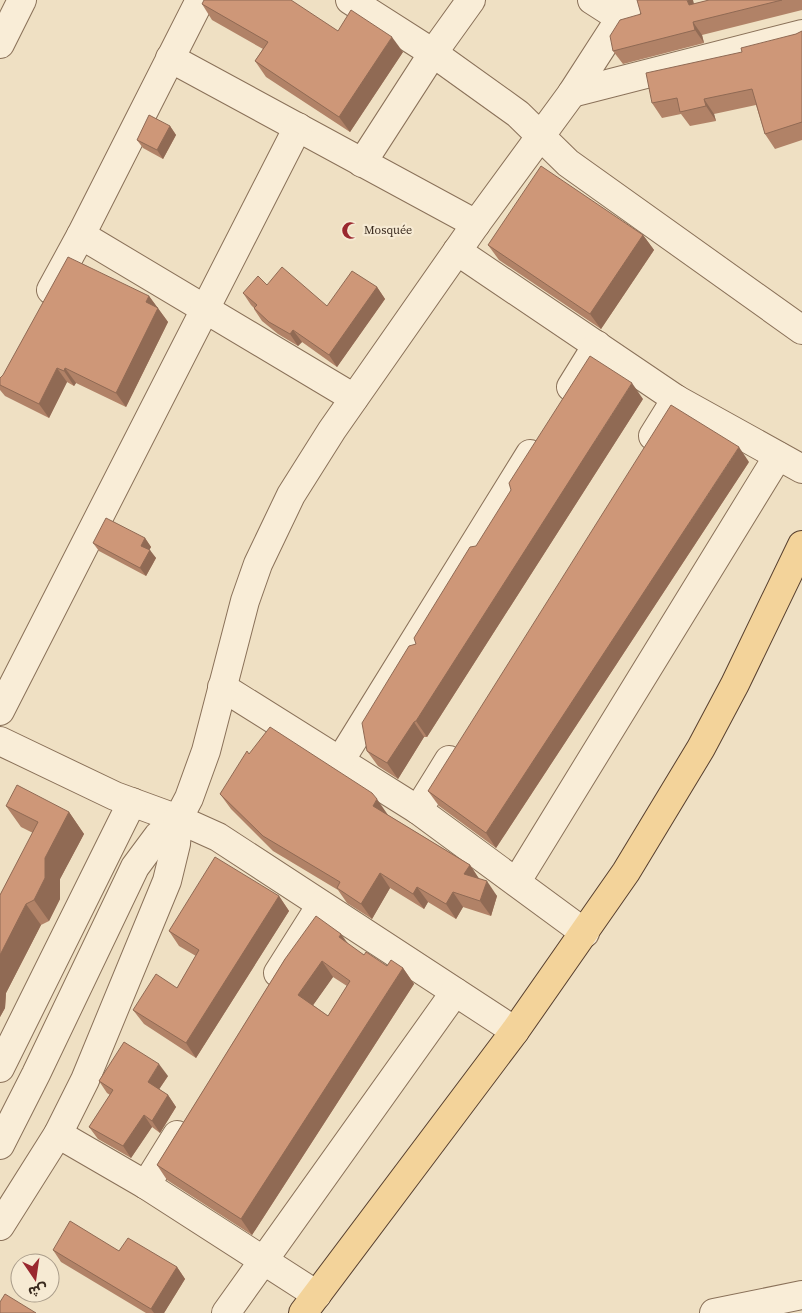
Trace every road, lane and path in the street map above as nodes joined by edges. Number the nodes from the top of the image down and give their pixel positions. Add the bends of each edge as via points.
1 (22, 0) edge
2 (350, 0) edge
3 (471, 0) edge
4 (592, 0) edge
5 (190, 3) edge
6 (626, 9) edge
7 (802, 34) edge
8 (0, 44) edge
9 (433, 53) junction
10 (170, 58) junction
11 (572, 93) junction
12 (298, 128) junction
13 (539, 136) junction
14 (362, 162) junction
15 (476, 224) junction
16 (81, 236) junction
17 (457, 250) junction
18 (205, 309) junction
19 (38, 313) edge
20 (802, 330) edge
21 (597, 345) junction
22 (354, 398) junction
23 (676, 399) junction
24 (561, 404) edge
25 (545, 430) edge
26 (778, 456) junction
27 (640, 458) edge
28 (802, 469) edge
29 (802, 545) edge
30 (222, 687) junction
31 (0, 711) edge
32 (0, 741) edge
33 (460, 743) edge
34 (340, 761) junction
35 (132, 802) junction
36 (418, 810) junction
37 (178, 819) junction
38 (517, 881) junction
39 (321, 904) junction
40 (585, 932) junction
41 (455, 992) junction
42 (264, 995) edge
43 (515, 1031) junction
44 (0, 1068) edge
45 (192, 1110) edge
46 (58, 1134) junction
47 (0, 1145) edge
48 (146, 1185) junction
49 (0, 1226) edge
50 (264, 1260) junction
51 (802, 1295) edge
52 (310, 1304) edge
53 (226, 1313) edge
54 (714, 1313) edge

1 - 8 street
2 - 9 street
3 - 9 street
4 - 6 street
5 - 10 street
6 - 11 street
7 - 11 street
9 - 13 street via 518,114
9 - 14 street
10 - 12 street
10 - 16 street
11 - 13 street
12 - 14 street
12 - 18 street
13 - 15 street
13 - 20 street via 568,163
14 - 15 street
15 - 17 street
16 - 18 street
16 - 19 street
17 - 21 street
17 - 22 street
18 - 22 street
18 - 31 street
21 - 23 street
21 - 24 street
22 - 30 street via 311,462 274,529 245,601
23 - 26 street
23 - 27 street
25 - 34 street
26 - 28 street
26 - 38 street
29 - 40 main road via 701,748
30 - 34 street
30 - 37 street via 198,775
32 - 35 street
33 - 36 street
34 - 36 street
35 - 37 street
35 - 44 street
36 - 38 street
37 - 39 street via 238,849
37 - 46 street via 167,881 88,1073
37 - 47 street via 158,836 135,867
38 - 40 street
39 - 41 street
39 - 42 street
40 - 43 main road
41 - 43 street
41 - 50 street
43 - 52 main road
45 - 48 street
46 - 48 street
46 - 49 street
48 - 50 street
50 - 52 street
50 - 53 street
51 - 54 street

